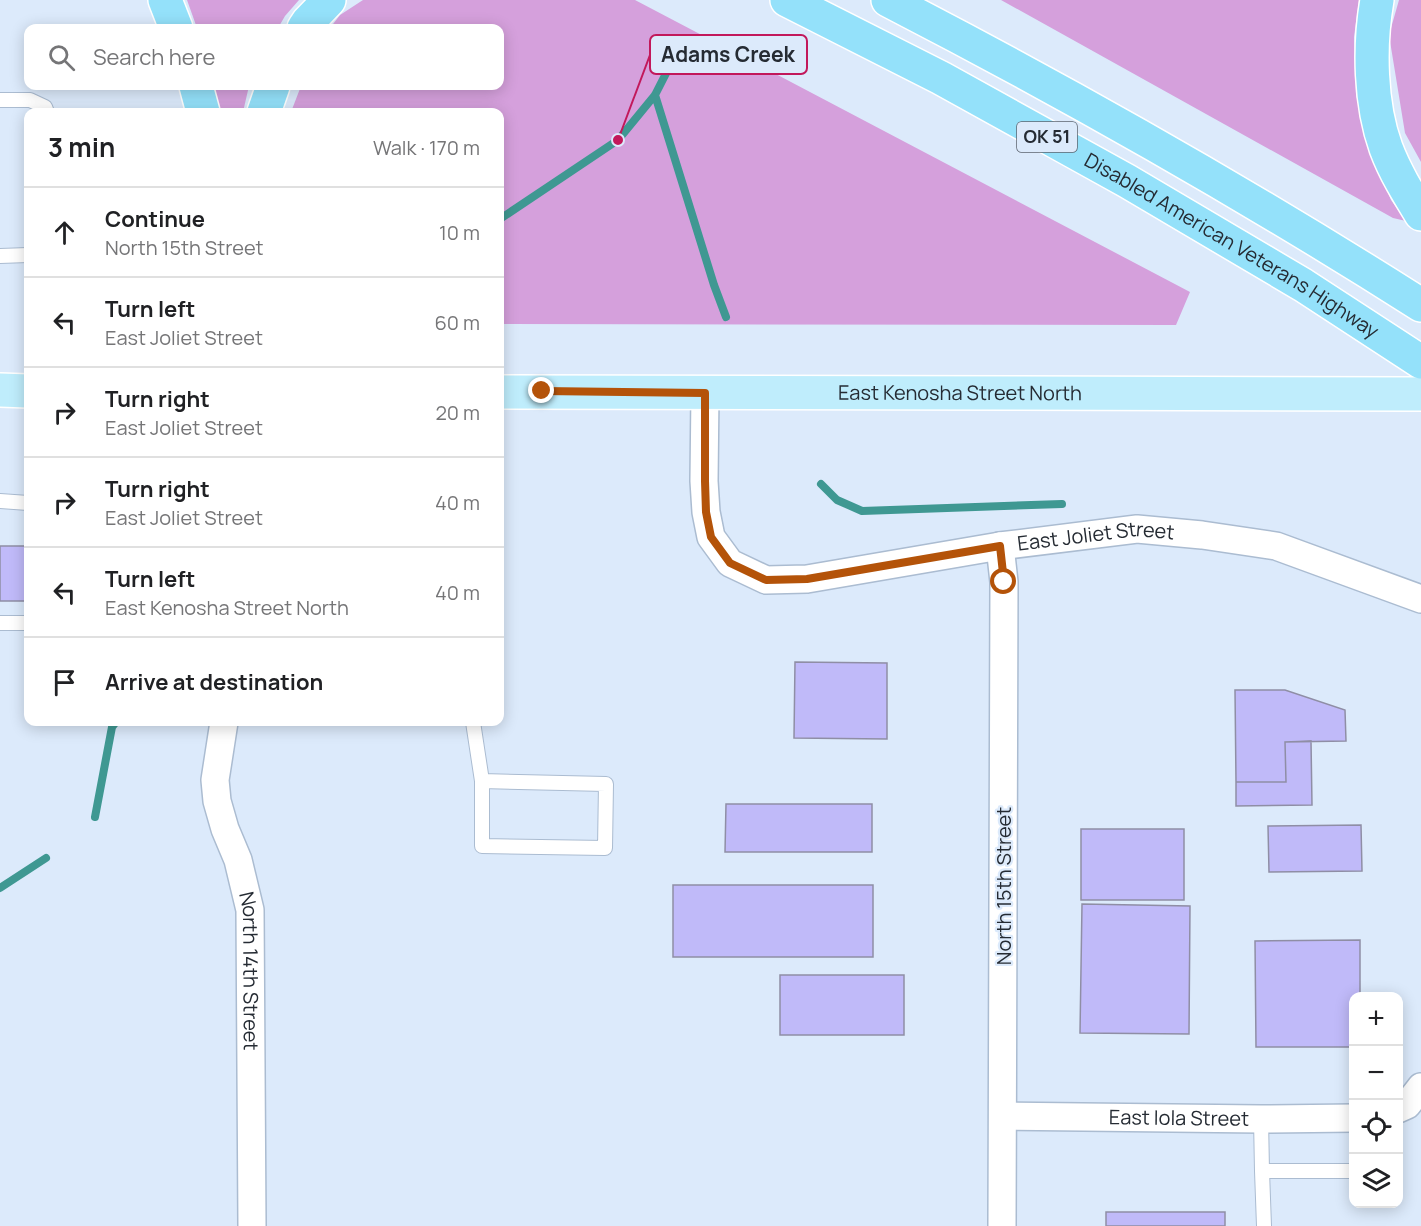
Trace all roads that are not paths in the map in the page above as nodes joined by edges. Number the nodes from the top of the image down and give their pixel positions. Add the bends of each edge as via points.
1 (165, 0) edge
2 (329, 0) edge
3 (787, 0) edge
4 (888, 0) edge
5 (1377, 0) edge
6 (174, 24) edge
7 (308, 24) edge
8 (197, 90) edge
9 (272, 90) edge
10 (0, 100) edge
11 (45, 108) edge
12 (202, 108) edge
13 (265, 108) edge
14 (1421, 214) edge
15 (24, 255) edge
16 (0, 256) edge
17 (1421, 305) edge
18 (1421, 362) edge
19 (0, 390) edge
20 (24, 391) edge
21 (504, 392) edge
22 (705, 393) junction
23 (1421, 394) edge
24 (0, 501) edge
25 (24, 503) edge
26 (1000, 546) junction
27 (1421, 599) edge
28 (0, 623) edge
29 (24, 623) edge
30 (223, 726) edge
31 (474, 726) edge
32 (482, 782) junction
33 (1421, 1087) edge
34 (1403, 1107) edge
35 (1003, 1116) junction
36 (1349, 1118) edge
37 (1261, 1119) junction
38 (1262, 1171) junction
39 (1349, 1172) edge
40 (252, 1226) edge
41 (1002, 1226) edge
42 (1264, 1226) edge

1 - 6 highway
2 - 7 highway
3 - 18 highway, Disabled American Veterans Highway / OK 51 via 940,78 1127,181 1302,285
4 - 17 highway, OK 51 via 1162,149
5 - 14 highway via 1372,74 1377,111 1386,147
8 - 12 highway
9 - 13 highway
10 - 11 lane via 30,100
15 - 16 lane
19 - 20 main road
21 - 22 main road, East Kenosha Street North
22 - 23 main road, East Kenosha Street North
22 - 26 street, East Joliet Street via 706,512 711,537 730,563 766,580 807,579
24 - 25 lane
26 - 27 street, East Joliet Street via 1137,529 1202,534 1276,546
26 - 35 street, North 15th Street via 1004,582
28 - 29 lane
30 - 40 street, North 14th Street via 215,780 217,801 238,860 250,910
31 - 32 lane
32 - 32 lane via 606,784 605,848 482,846
33 - 34 street
35 - 37 street, East Iola Street
35 - 41 street, North 15th Street
36 - 37 street, East Iola Street
37 - 38 lane
38 - 39 lane
38 - 42 lane

